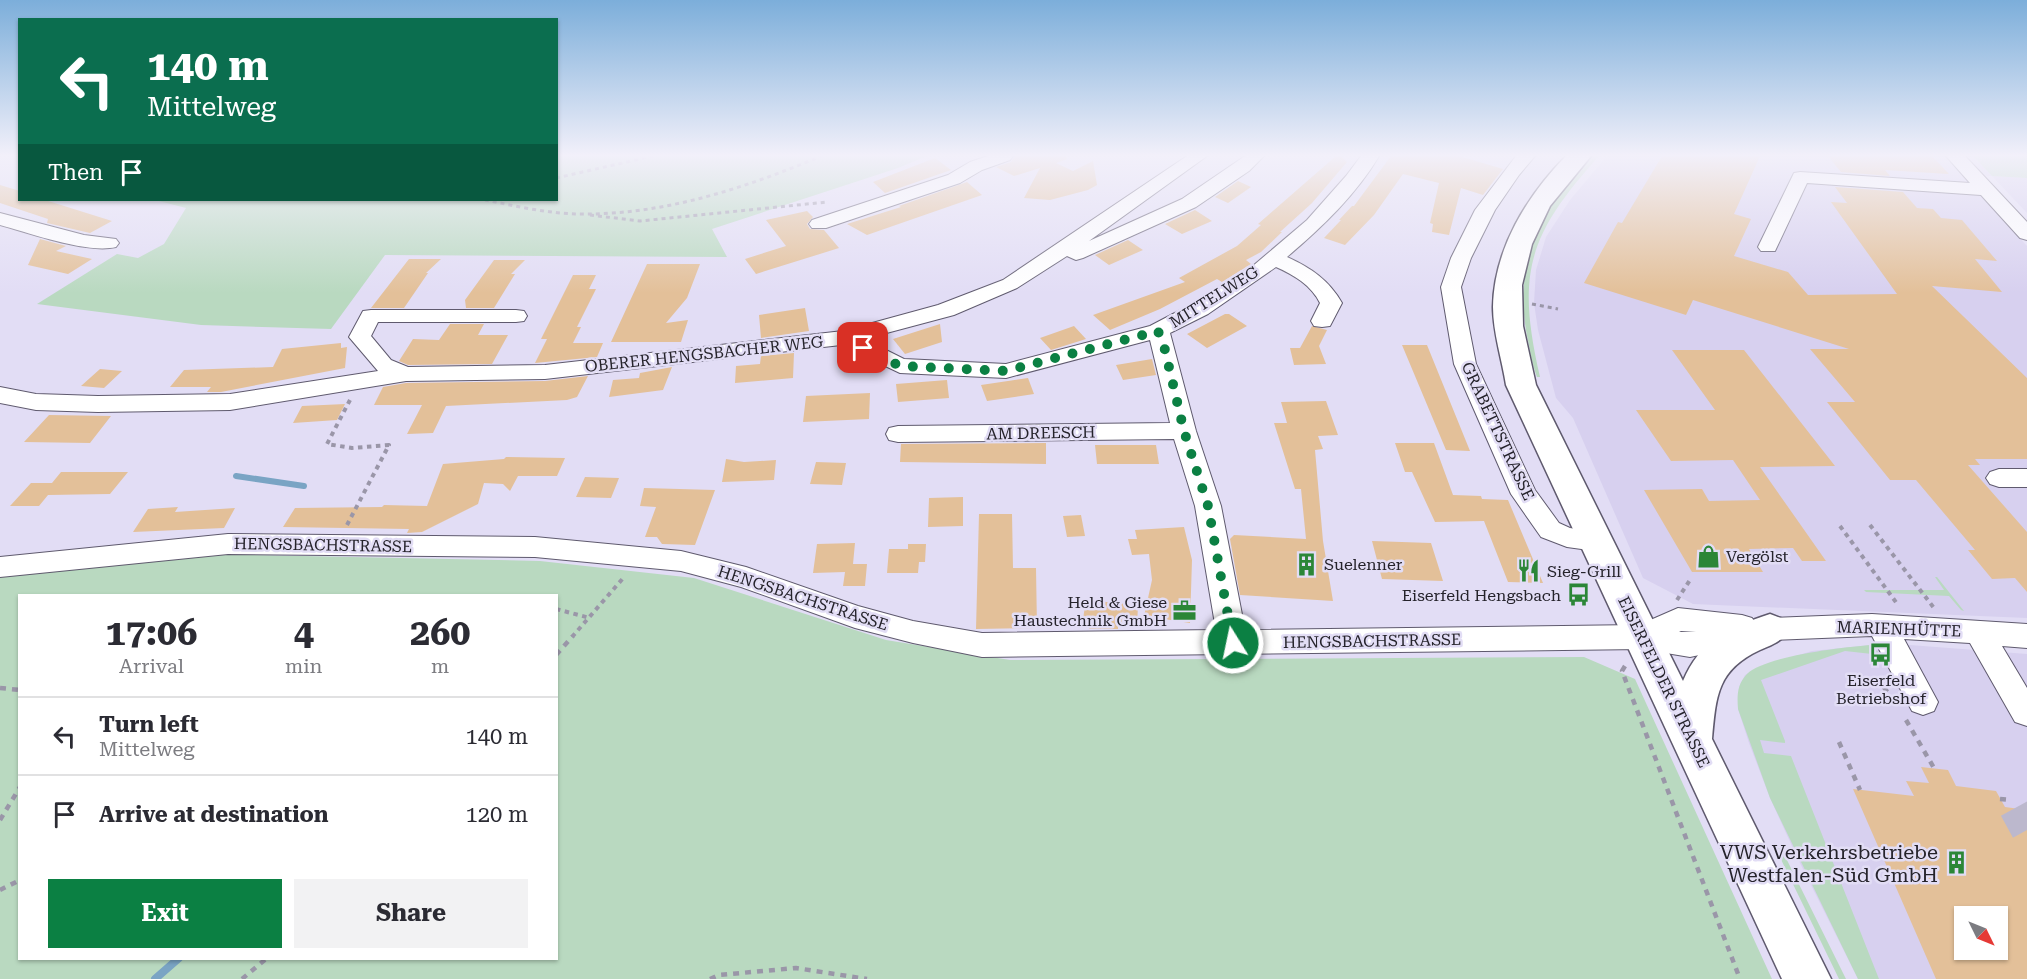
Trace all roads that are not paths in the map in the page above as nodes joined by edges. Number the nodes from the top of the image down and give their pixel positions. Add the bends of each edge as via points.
1 (886, 202) edge
2 (1132, 202) edge
3 (1191, 202) edge
4 (1334, 202) edge
5 (1491, 202) edge
6 (1540, 202) edge
7 (1789, 202) edge
8 (1997, 202) edge
9 (0, 219) edge
10 (819, 224) dead end
11 (2027, 234) edge
12 (109, 243) dead end
13 (1768, 247) dead end
14 (1057, 254) junction
15 (1274, 258) junction
16 (516, 315) dead end
17 (1322, 321) dead end
18 (1158, 331) junction
19 (844, 338) junction
20 (406, 374) junction
21 (0, 395) edge
22 (1184, 431) junction
23 (898, 434) dead end
24 (1999, 478) dead end
25 (2027, 478) edge
26 (1596, 541) junction
27 (0, 567) edge
28 (1892, 617) junction
29 (1770, 629) junction
30 (1979, 633) junction
31 (2027, 636) edge
32 (1642, 637) junction
33 (1233, 643) junction
34 (1912, 707) road end
35 (2026, 713) edge
36 (1692, 740) junction
37 (1807, 979) edge

1 - 10 street
2 - 14 street, OBERER HENGSBACHER WEG
3 - 14 street, OBERER HENGSBACHER WEG via 1066,258
4 - 15 street, MITTELWEG
5 - 26 street, GRABETTSTRASSE via 1461,258 1451,287 1465,364 1524,494 1550,530
6 - 26 main road, EISERFELDER STRASSE via 1522,236 1512,268 1507,308 1521,385
7 - 13 street
8 - 11 street
9 - 12 street via 84,241
14 - 19 street, OBERER HENGSBACHER WEG via 1010,284 946,310
15 - 17 street via 1313,279 1326,291 1331,303
15 - 18 street, MITTELWEG via 1200,309
16 - 20 street, OBERER HENGSBACHER WEG via 371,316 360,337 383,365
18 - 19 street, MITTELWEG via 1006,371 900,366
18 - 22 street
19 - 20 street, OBERER HENGSBACHER WEG via 545,372
20 - 21 street, OBERER HENGSBACHER WEG via 230,402 88,404 36,402
22 - 23 street, AM DREESCH
22 - 33 street via 1208,506
24 - 25 street
26 - 32 main road, EISERFELDER STRASSE
27 - 33 street, HENGSBACHSTRASSE via 228,544 535,547 709,567 855,617 982,645
28 - 29 street, MARIENHÜTTE
28 - 30 street, MARIENHÜTTE
28 - 34 street
29 - 32 street, MARIENHÜTTE via 1690,645
29 - 36 main road via 1726,650 1709,667 1696,700
30 - 31 street, MARIENHÜTTE
30 - 35 street
32 - 33 street, HENGSBACHSTRASSE
32 - 36 main road, EISERFELDER STRASSE
36 - 37 main road, EISERFELDER STRASSE

